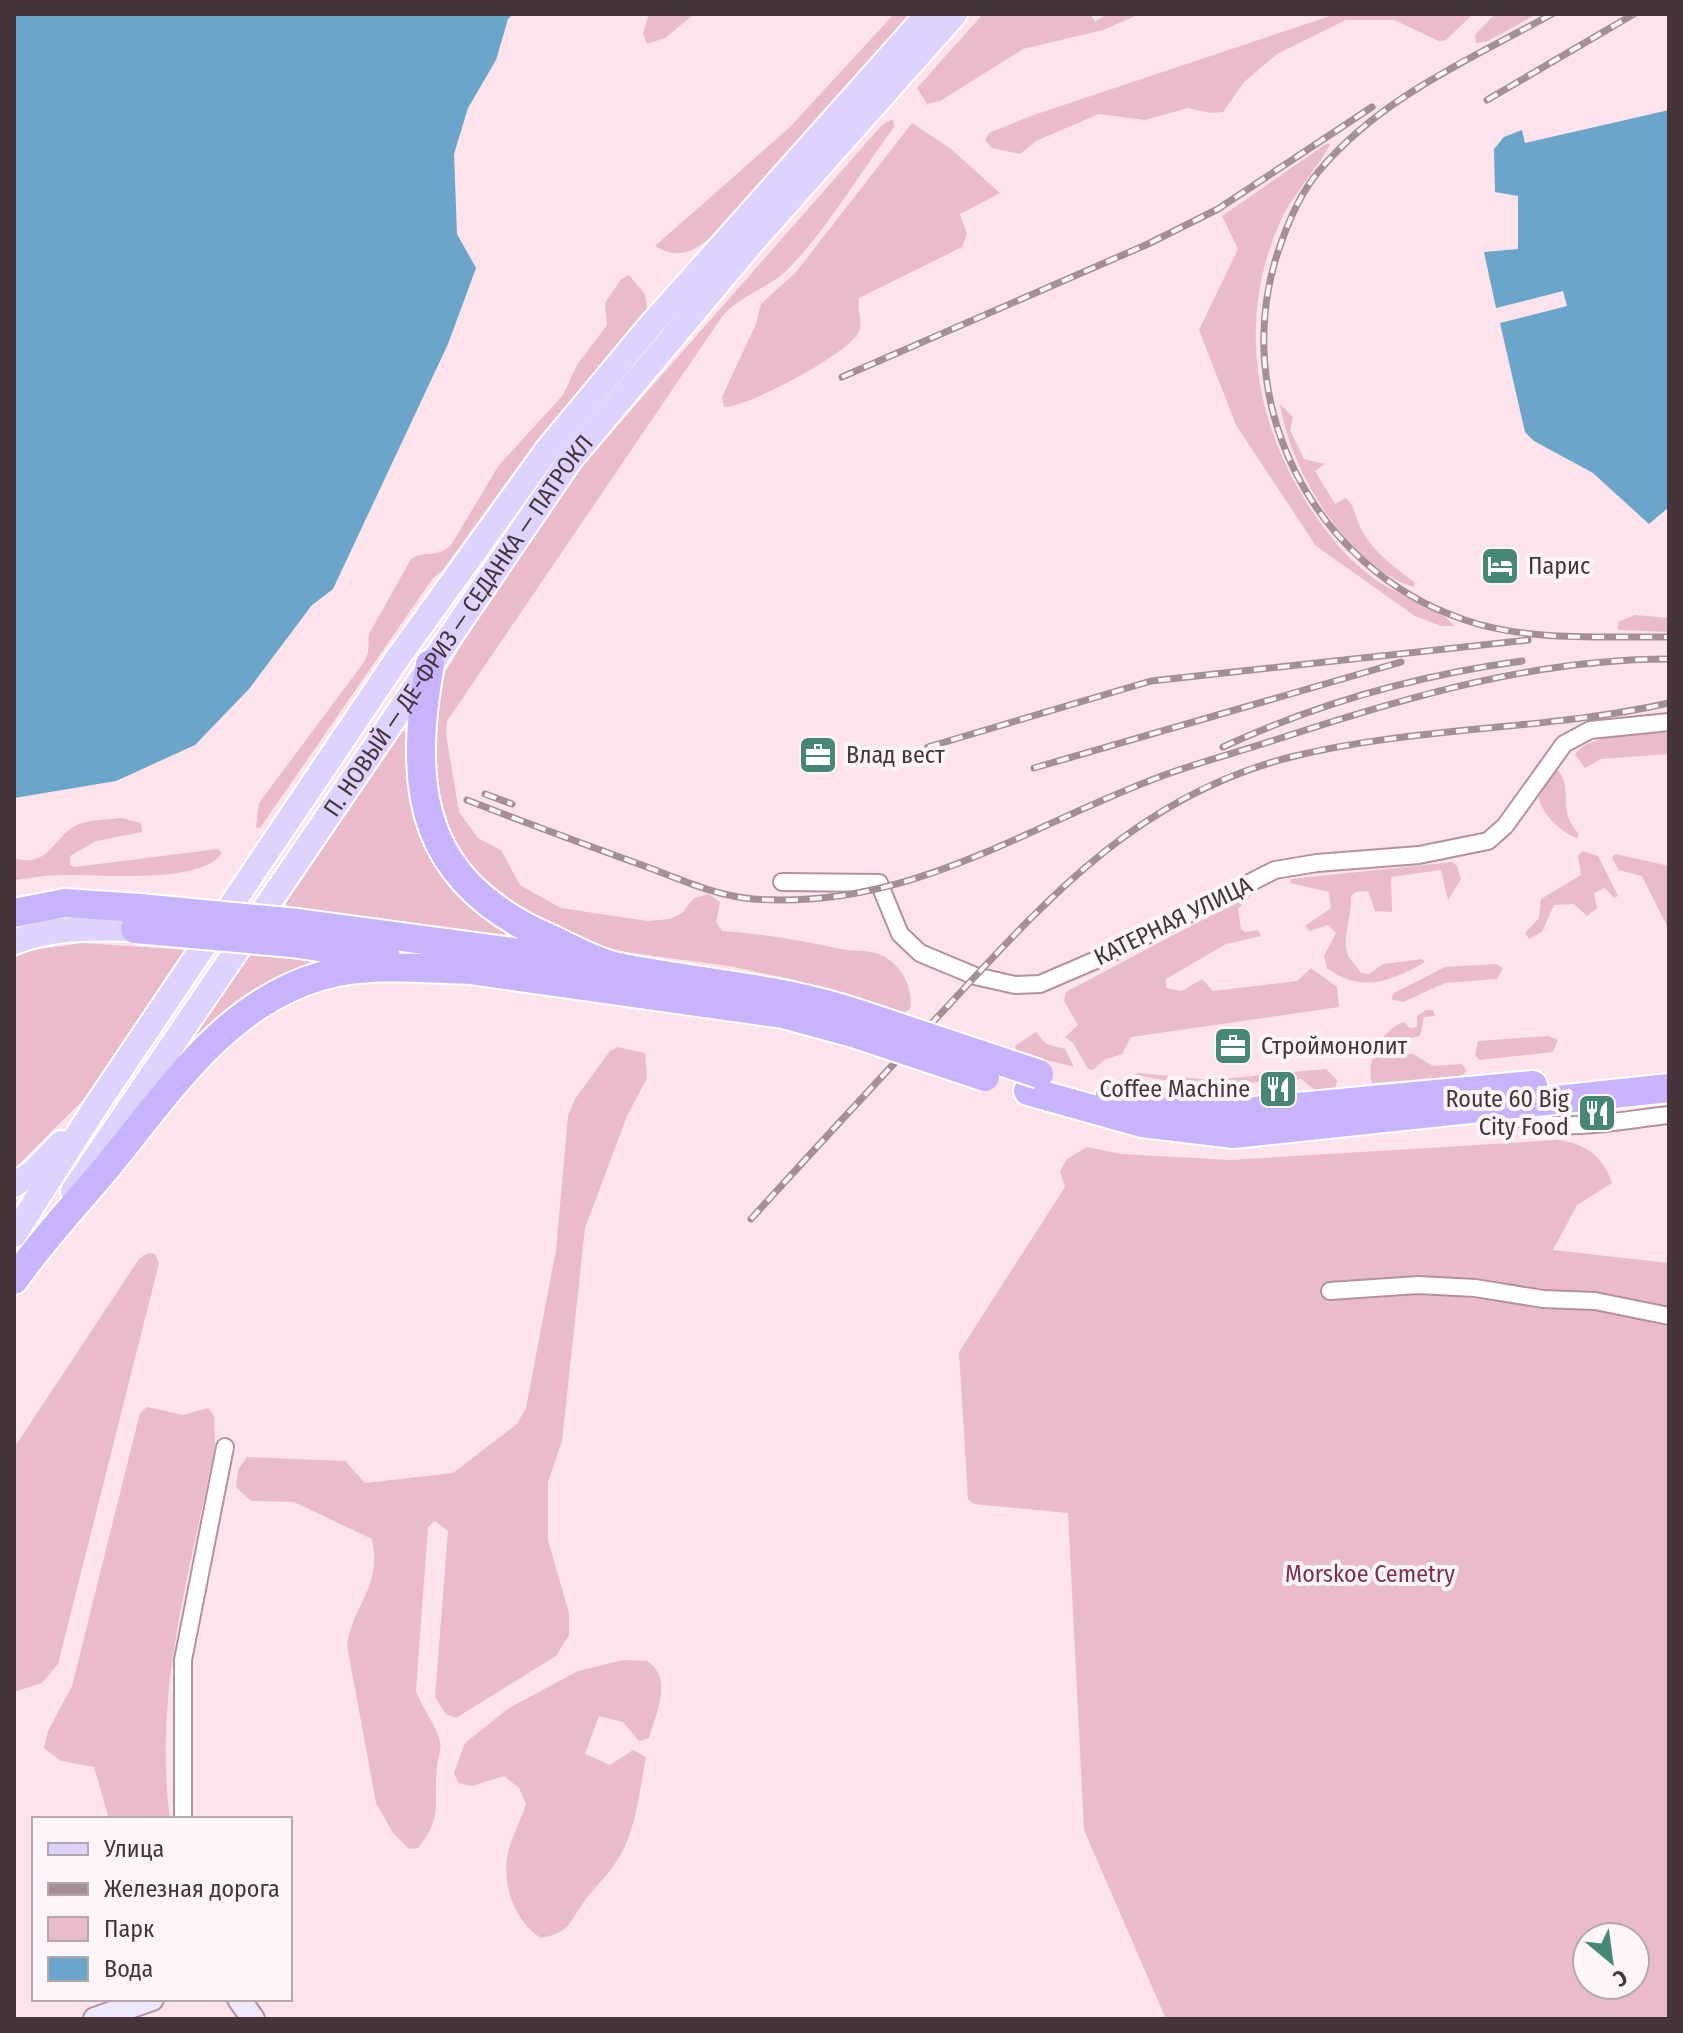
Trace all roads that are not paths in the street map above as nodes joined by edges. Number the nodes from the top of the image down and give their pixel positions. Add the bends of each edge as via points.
1 (928, 14) edge
2 (955, 14) edge
3 (430, 664) junction
4 (1669, 722) edge
5 (782, 882) dead end
6 (14, 913) edge
7 (137, 919) junction
8 (295, 933) junction
9 (14, 942) edge
10 (608, 964) junction
11 (473, 970) junction
12 (857, 1024) junction
13 (1669, 1071) edge
14 (1034, 1082) junction
15 (1669, 1088) edge
16 (96, 1106) junction
17 (1499, 1108) junction
18 (1669, 1115) edge
19 (14, 1185) edge
20 (14, 1235) edge
21 (17, 1276) edge
22 (1330, 1291) dead end
23 (1669, 1316) edge
24 (225, 1447) dead end
25 (183, 1817) edge
26 (146, 2001) edge
27 (240, 2001) edge
28 (95, 2019) edge
29 (253, 2019) edge

1 - 16 main road, П. НОВЫЙ — ДЕ-ФРИЗ — СЕДАНКА — ПАТРОКЛ via 650,326 548,449 405,648
2 - 3 main road, П. НОВЫЙ — ДЕ-ФРИЗ — СЕДАНКА — ПАТРОКЛ via 750,245 570,460
3 - 10 highway via 419,767 426,812 446,854 486,903 518,925
3 - 21 main road, П. НОВЫЙ — ДЕ-ФРИЗ — СЕДАНКА — ПАТРОКЛ
4 - 5 street, КАТЕРНАЯ УЛИЦА via 1590,730 1564,744 1505,826 1488,841 1419,855 1275,870 1040,984 1015,985 975,976 920,953 900,934 879,883
6 - 7 highway via 65,903
7 - 8 highway, bridge
7 - 9 main road
8 - 10 highway
8 - 11 highway
10 - 12 highway via 791,993
11 - 12 highway
11 - 21 highway via 343,971 302,983 248,1011 203,1051
12 - 14 highway, bridge
13 - 14 highway via 1233,1113 1186,1111
14 - 17 highway via 1142,1123 1234,1134
15 - 17 highway
16 - 19 main road
16 - 20 main road, П. НОВЫЙ — ДЕ-ФРИЗ — СЕДАНКА — ПАТРОКЛ
17 - 18 street via 1515,1119 1541,1123
22 - 23 street via 1418,1285 1475,1288 1595,1301
24 - 25 street via 183,1660
26 - 28 main road
27 - 29 main road

